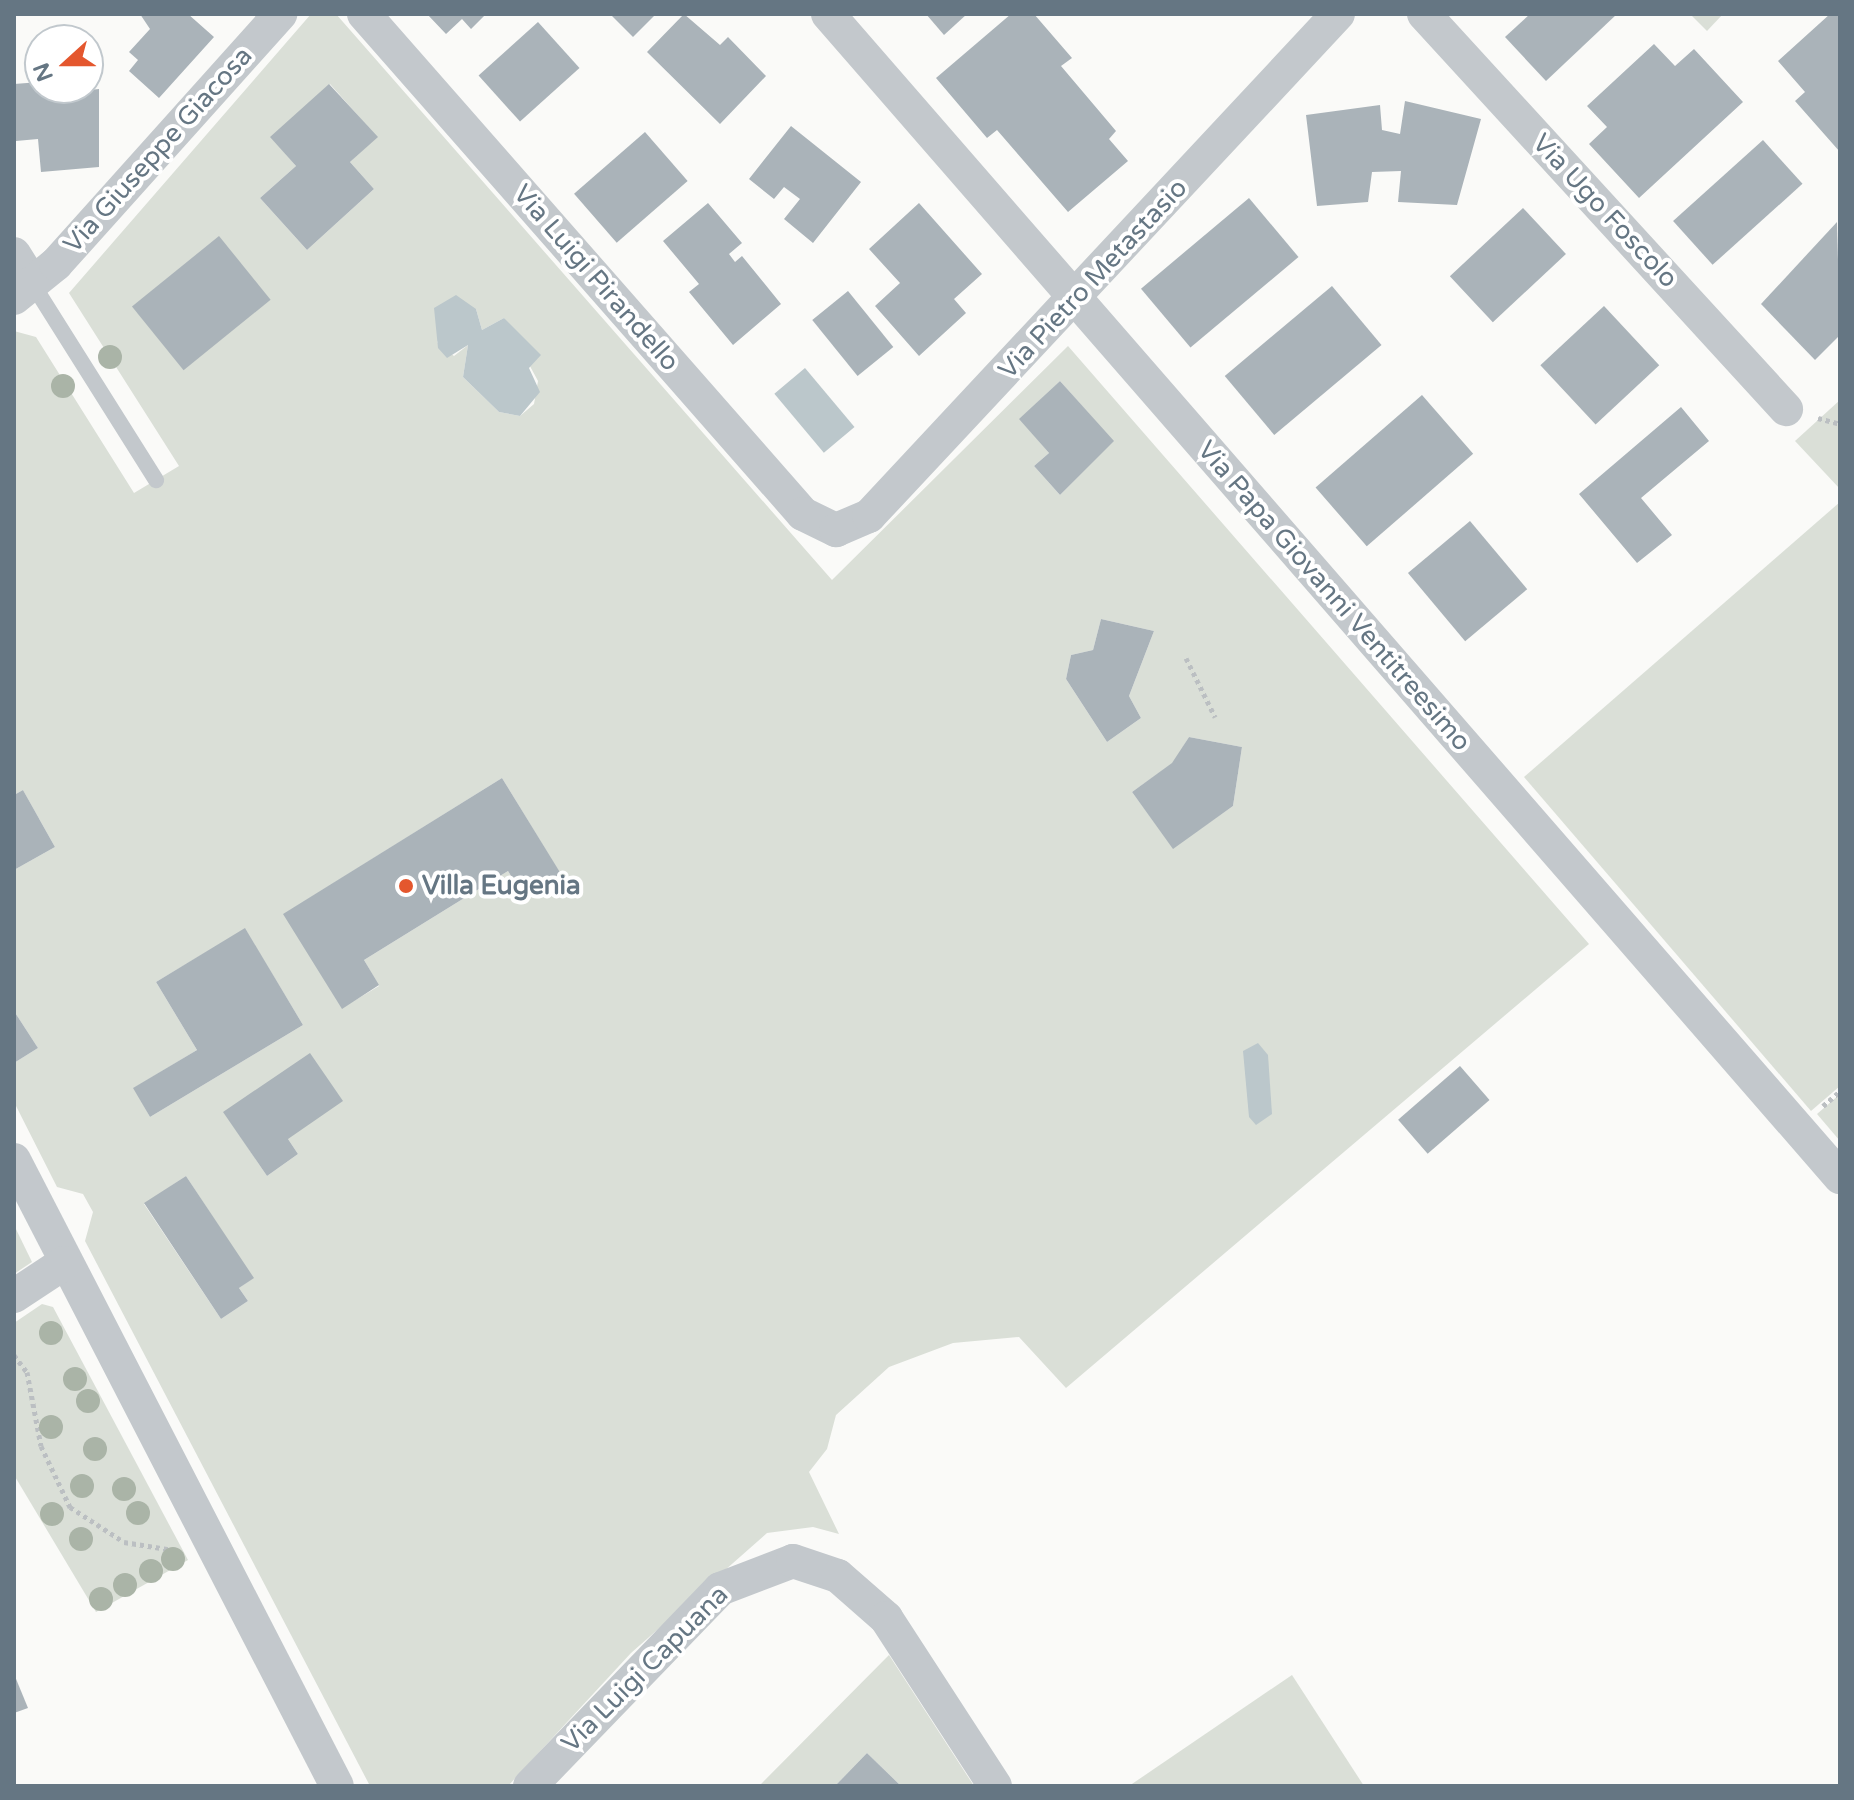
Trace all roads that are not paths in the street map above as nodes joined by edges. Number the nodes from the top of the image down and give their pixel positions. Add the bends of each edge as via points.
1 (280, 14) edge
2 (364, 14) edge
3 (828, 14) edge
4 (1338, 14) edge
5 (1424, 14) edge
6 (14, 254) edge
7 (23, 290) edge
8 (1076, 299) junction
9 (1786, 409) dead end
10 (156, 480) dead end
11 (836, 530) joint
12 (14, 1160) edge
13 (1840, 1177) edge
14 (64, 1263) junction
15 (14, 1296) edge
16 (337, 1786) edge
17 (530, 1786) edge
18 (995, 1786) edge

1 - 7 street, Via Giuseppe Giacosa
2 - 11 street, Via Luigi Pirandello via 803,514
3 - 8 street, Via Papa Giovanni Ventitreesimo
4 - 8 street, Via Pietro Metastasio
5 - 9 street, Via Ugo Foscolo
6 - 7 street
7 - 10 lane
8 - 11 street, Via Pietro Metastasio via 869,516
8 - 13 street, Via Papa Giovanni Ventitreesimo
12 - 14 street
14 - 15 street
14 - 16 street
17 - 18 street, Via Luigi Capuana via 720,1589 793,1561 838,1576 886,1618

